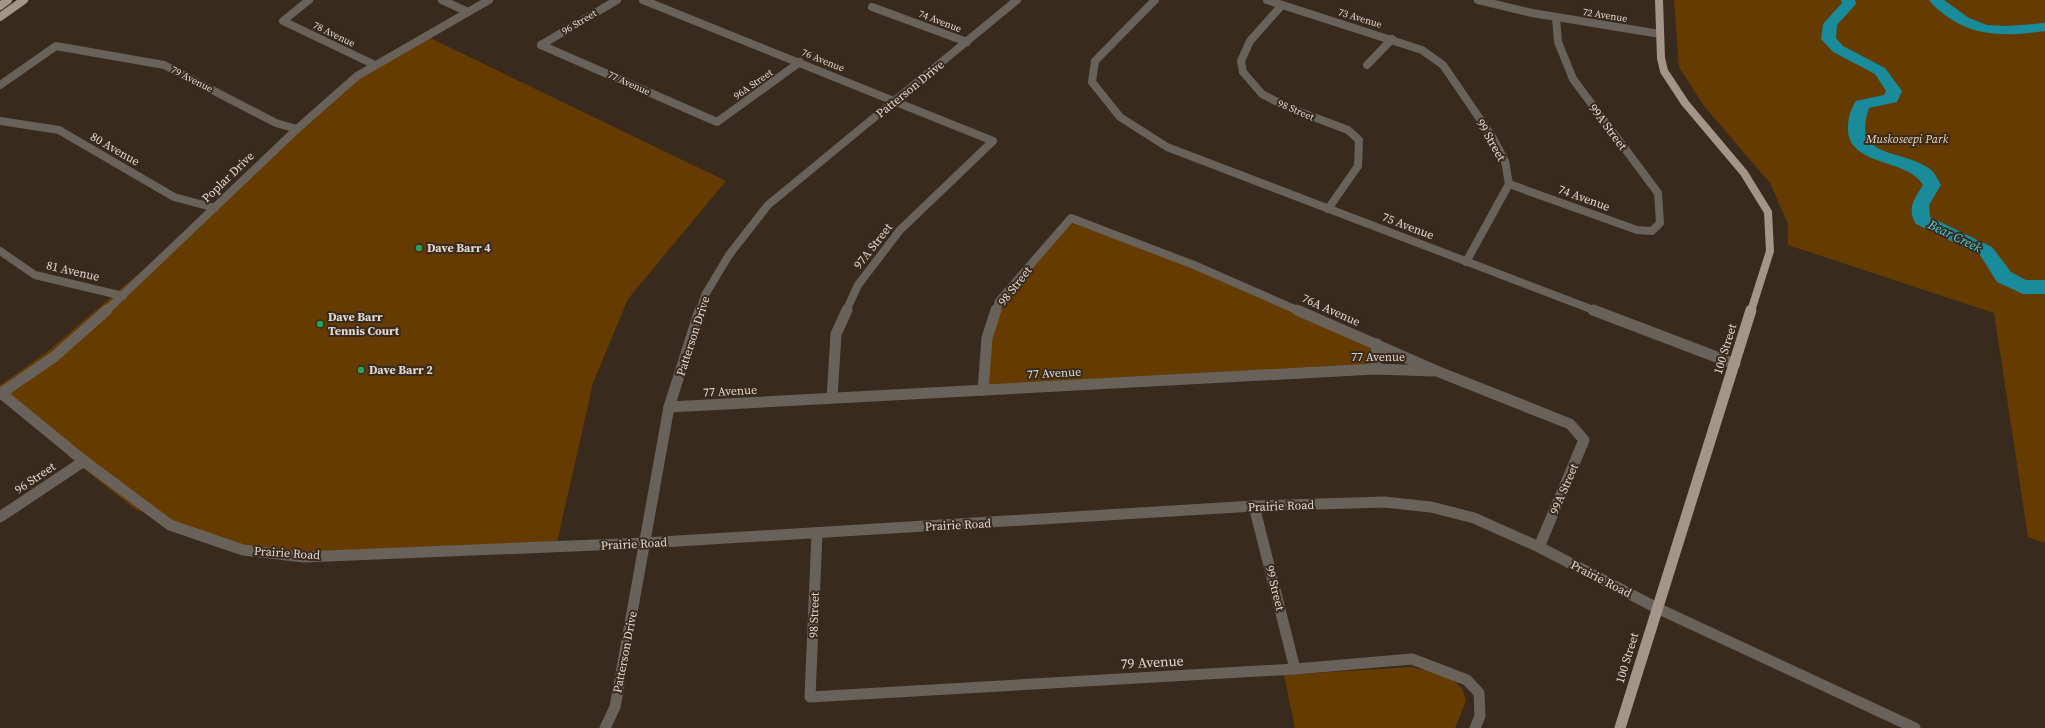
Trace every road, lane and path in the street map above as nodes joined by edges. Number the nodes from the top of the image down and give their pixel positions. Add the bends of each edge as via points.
1 (8, 0) edge
2 (24, 0) edge
3 (309, 0) edge
4 (442, 0) edge
5 (489, 0) edge
6 (617, 0) edge
7 (643, 0) edge
8 (882, 0) edge
9 (1018, 0) edge
10 (1155, 0) edge
11 (1267, 0) edge
12 (1478, 0) edge
13 (1659, 0) edge
14 (1282, 5) junction
15 (0, 6) edge
16 (468, 12) junction
17 (0, 17) edge
18 (1556, 18) junction
19 (1660, 34) junction
20 (1392, 39) junction
21 (966, 42) junction
22 (541, 45) joint
23 (800, 62) junction
24 (375, 65) junction
25 (1367, 65) dead end
26 (1443, 65) joint
27 (0, 86) edge
28 (895, 101) junction
29 (0, 121) edge
30 (717, 122) joint
31 (297, 129) junction
32 (993, 142) joint
33 (1509, 184) junction
34 (215, 208) junction
35 (1328, 209) junction
36 (1071, 218) joint
37 (1652, 231) joint
38 (0, 251) edge
39 (1466, 262) junction
40 (124, 296) junction
41 (1377, 344) junction
42 (1735, 364) junction
43 (1375, 369) junction
44 (1439, 372) junction
45 (984, 390) junction
46 (1, 393) edge
47 (832, 398) junction
48 (669, 407) junction
49 (1577, 432) joint
50 (84, 461) junction
51 (1254, 506) junction
52 (0, 517) edge
53 (818, 533) junction
54 (645, 543) junction
55 (1539, 547) junction
56 (1657, 608) junction
57 (1295, 669) junction
58 (810, 697) joint
59 (605, 728) edge
60 (1475, 728) edge
61 (1620, 728) edge
62 (1915, 728) edge

1 - 15 main road
2 - 17 main road
3 - 24 street, 78 Avenue via 283,21
4 - 16 street
5 - 16 street, Poplar Drive
6 - 22 street, 96 Street
7 - 23 street, 76 Avenue
8 - 21 street, 74 Avenue via 872,7
9 - 21 street, Patterson Drive
10 - 35 street, 75 Avenue via 1095,61 1092,82 1120,117 1166,147
11 - 14 street, 73 Avenue
12 - 18 street, 72 Avenue
13 - 19 main road, 100 Street
14 - 20 street, 73 Avenue
14 - 35 street, 98 Street via 1250,41 1241,61 1243,72 1262,94 1287,108 1348,130 1359,140 1358,166
16 - 24 street, Poplar Drive
18 - 19 street, 72 Avenue
18 - 37 street, 99A Street via 1558,42 1573,79 1658,193 1660,223
19 - 42 main road, 100 Street via 1661,58 1668,80 1744,173 1768,212 1770,251
20 - 25 street
20 - 26 street, 73 Avenue via 1422,50
21 - 28 street, Patterson Drive
22 - 30 street, 77 Avenue
23 - 28 street, 76 Avenue
23 - 30 street, 96A Street
24 - 31 street, Poplar Drive via 357,76
26 - 33 street, 99 Street via 1492,138 1505,162
27 - 31 street, 79 Avenue via 56,46 164,65 276,123
28 - 32 street, 76 Avenue
28 - 48 street, Patterson Drive via 768,205 729,255 704,295
29 - 34 street, 80 Avenue via 59,130 174,197
31 - 34 street, Poplar Drive
32 - 47 street, 97A Street via 900,230 858,285 836,334
33 - 37 street, 74 Avenue via 1637,230
33 - 39 street
34 - 40 street, Poplar Drive
35 - 39 street, 75 Avenue
36 - 41 street, 76A Avenue via 1194,265
36 - 45 street, 98 Street via 999,301 988,338
38 - 40 street, 81 Avenue via 35,275
39 - 42 street, 75 Avenue
40 - 46 street, Poplar Drive via 54,357
41 - 43 street
41 - 44 street, 76A Avenue
42 - 56 main road, 100 Street
43 - 44 street, 77 Avenue
43 - 45 street, 77 Avenue
44 - 49 street, 76A Avenue via 1570,424
45 - 47 street, 77 Avenue
46 - 50 street, Prairie Road
47 - 48 street, 77 Avenue
48 - 54 street, Patterson Drive
49 - 55 street, 99A Street via 1584,440
50 - 52 street, 96 Street
50 - 54 street, Prairie Road via 170,525 243,550 304,557
51 - 53 street, Prairie Road
51 - 55 street, Prairie Road via 1384,502 1431,507 1474,518
51 - 57 street, 99 Street
53 - 54 street, Prairie Road
53 - 58 street, 98 Street
54 - 59 street, Patterson Drive via 615,707
55 - 56 street, Prairie Road
56 - 61 main road, 100 Street
56 - 62 street, Prairie Road
57 - 58 street, 79 Avenue
57 - 60 street, 79 Avenue via 1412,659 1467,680 1478,693 1480,716

